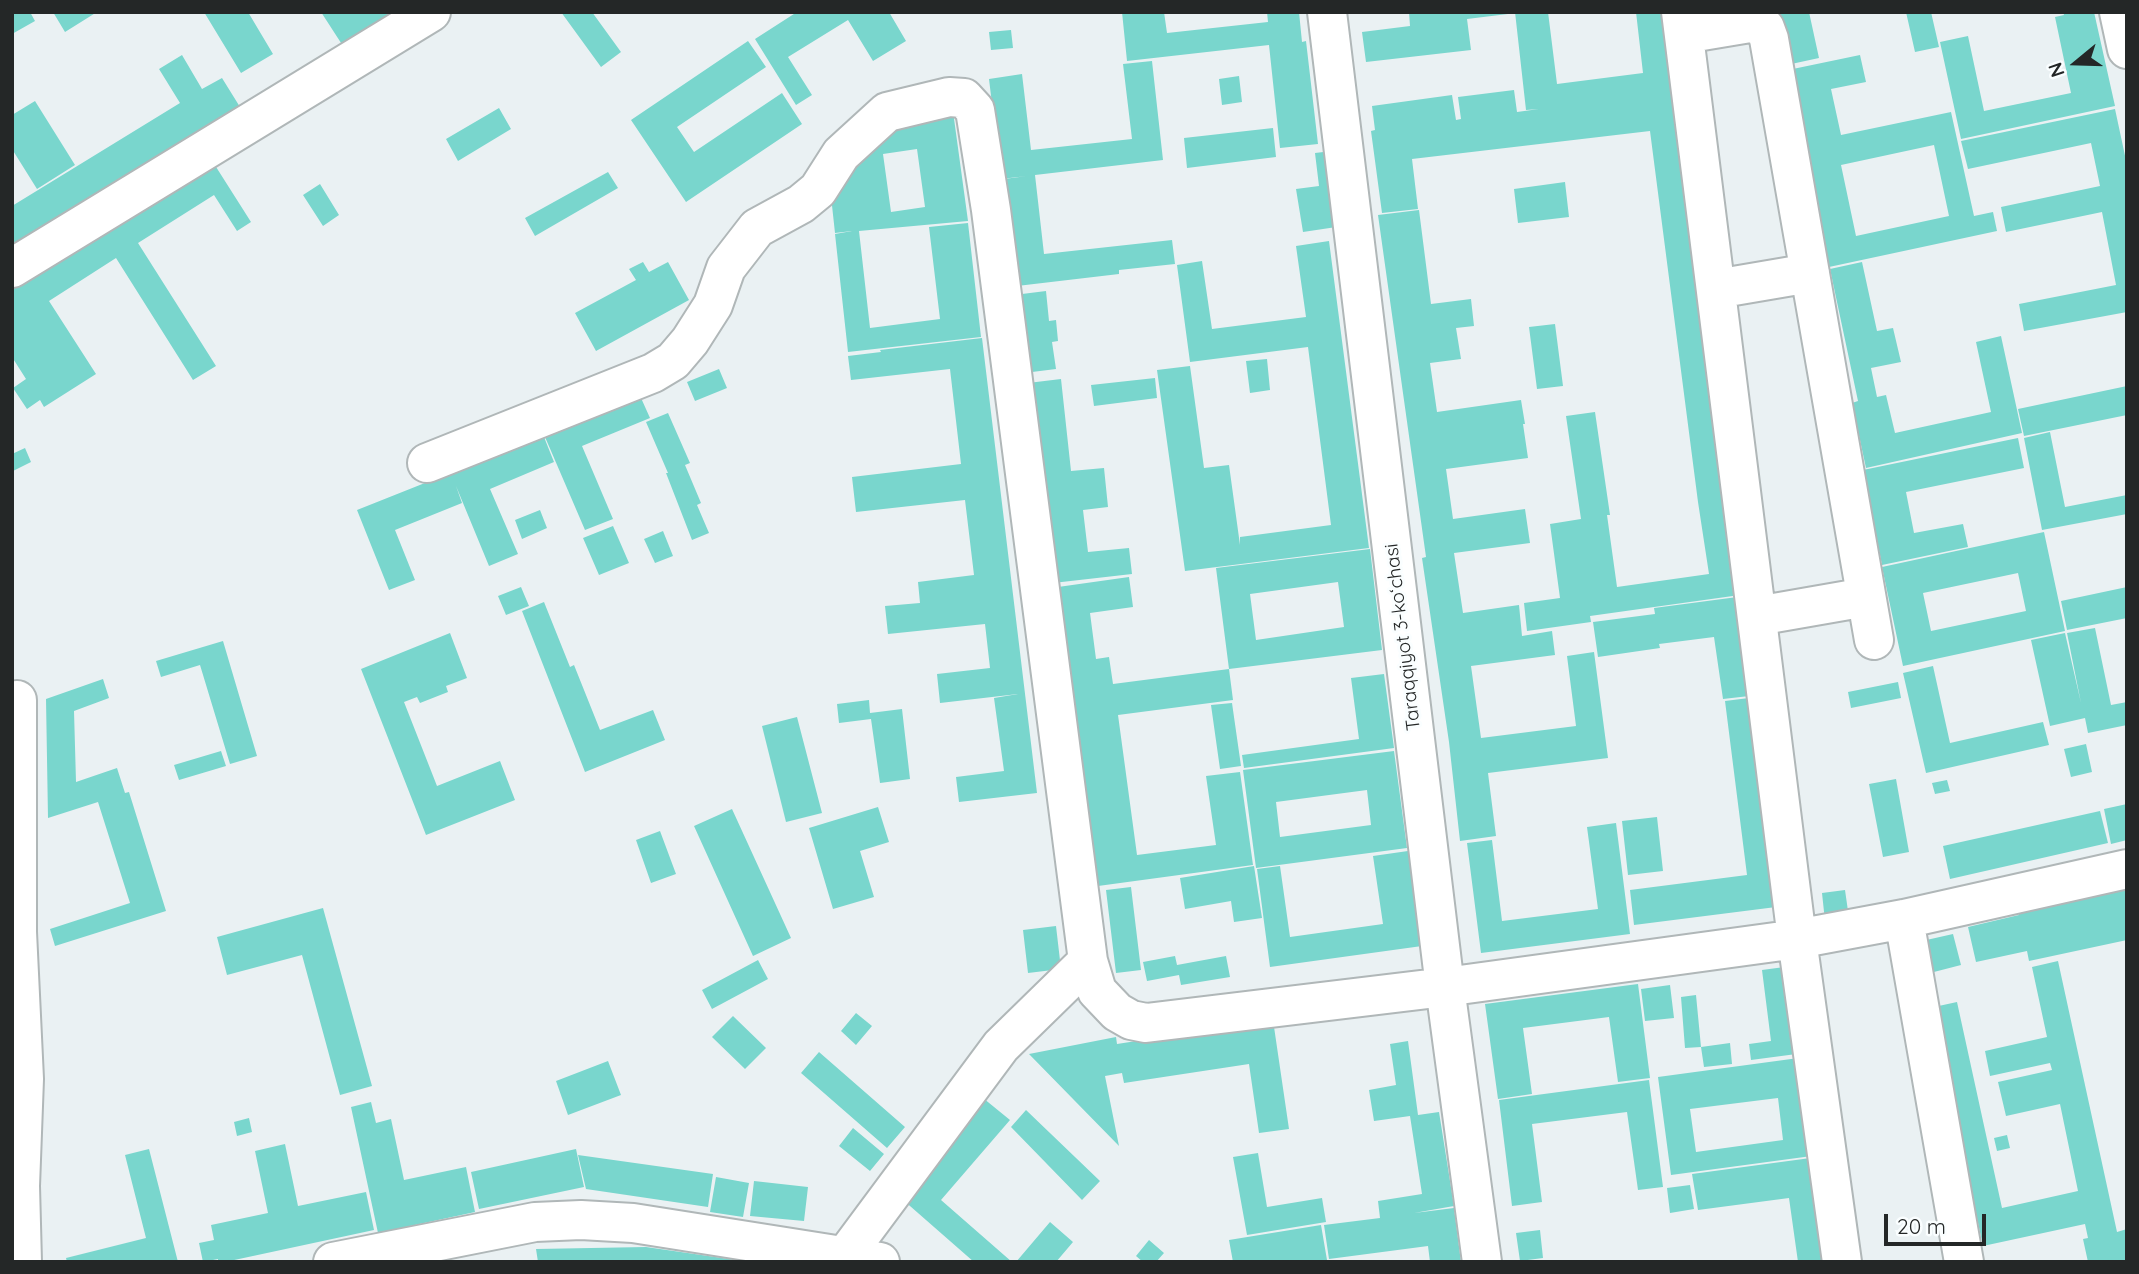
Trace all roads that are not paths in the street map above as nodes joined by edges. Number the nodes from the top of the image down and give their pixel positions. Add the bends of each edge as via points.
1 (431, 12) edge
2 (1327, 12) edge
3 (2119, 12) edge
4 (1693, 25) edge
5 (2127, 49) edge
6 (12, 268) edge
7 (1801, 275) junction
8 (1731, 287) junction
9 (427, 463) dead end
10 (1854, 599) junction
11 (1774, 612) junction
12 (1874, 640) dead end
13 (17, 700) dead end
14 (2127, 869) edge
15 (1904, 919) junction
16 (1797, 939) junction
17 (1088, 961) junction
18 (1445, 987) junction
19 (862, 1259) edge
20 (22, 1262) edge
21 (333, 1262) edge
22 (1482, 1262) edge
23 (1842, 1262) edge
24 (1964, 1262) edge

1 - 6 street
2 - 18 street, Taraqqiyot 3-koʻchasi
3 - 5 street
4 - 7 street via 1758,23 1765,28
4 - 8 street
7 - 8 street
7 - 10 street
8 - 11 street
9 - 17 street via 673,361 713,305 726,268 757,228 817,190 841,154 887,111 948,97 964,98 975,110 991,210
10 - 11 street
10 - 12 street
11 - 16 street
13 - 20 street via 17,932 24,1079
14 - 15 street
15 - 16 street
15 - 24 street
16 - 18 street
16 - 23 street
17 - 18 street via 1097,991 1117,1012 1146,1023
17 - 19 street via 1002,1046
18 - 22 street, Taraqqiyot 3-koʻchasi
19 - 21 street via 633,1223 581,1220 535,1222

